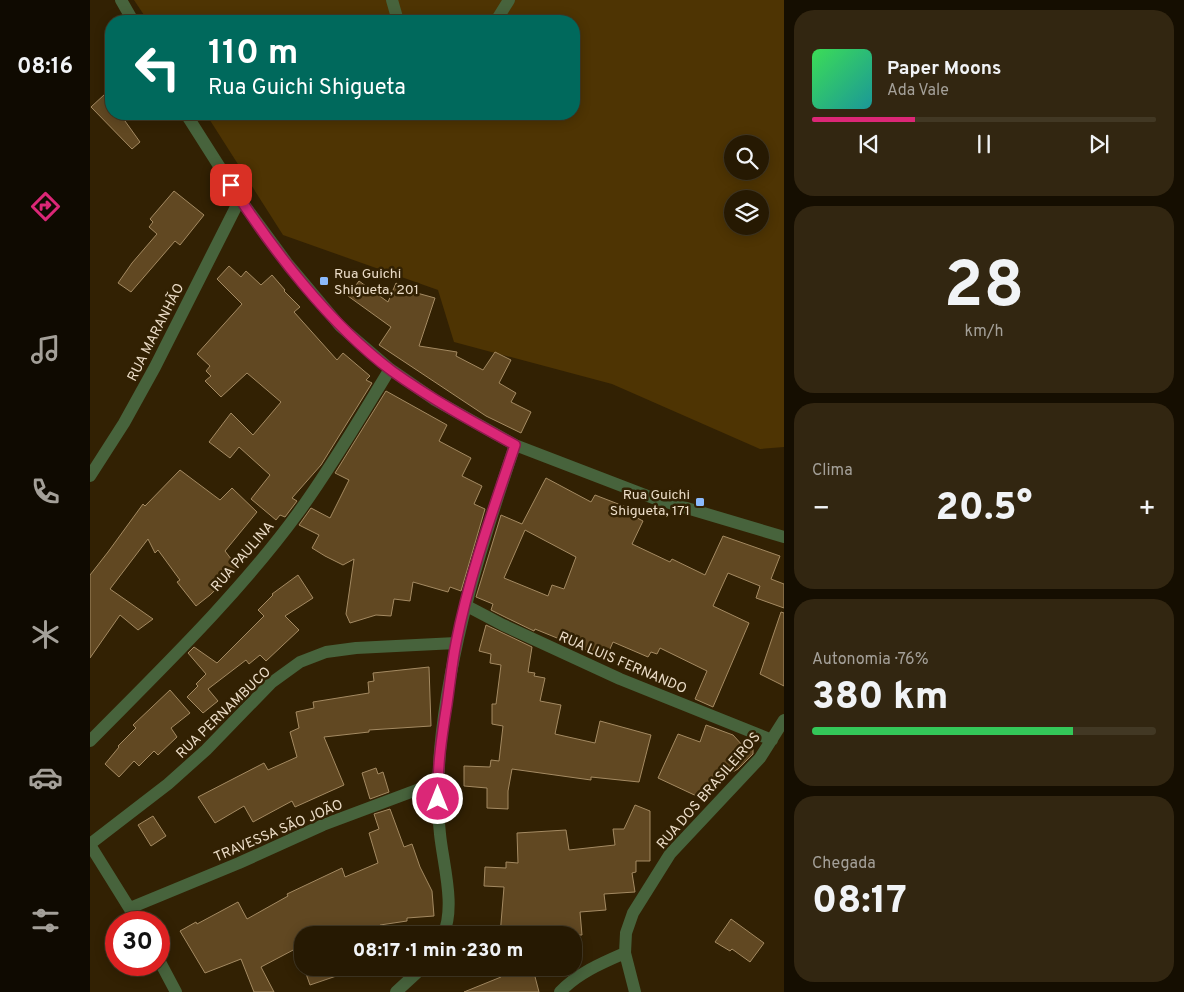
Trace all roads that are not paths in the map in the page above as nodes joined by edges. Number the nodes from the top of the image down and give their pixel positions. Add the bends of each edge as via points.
1 (121, 0) edge
2 (392, 0) edge
3 (509, 0) edge
4 (130, 15) edge
5 (396, 15) edge
6 (500, 15) edge
7 (190, 120) edge
8 (240, 199) junction
9 (390, 370) junction
10 (515, 445) junction
11 (90, 476) edge
12 (784, 537) edge
13 (465, 605) junction
14 (456, 643) junction
15 (784, 720) edge
16 (772, 740) junction
17 (90, 741) edge
18 (438, 782) junction
19 (90, 845) edge
20 (130, 908) junction
21 (132, 911) edge
22 (445, 926) edge
23 (625, 953) junction
24 (168, 976) edge
25 (413, 976) edge
26 (176, 992) edge
27 (396, 992) edge
28 (560, 992) edge
29 (635, 992) edge

1 - 4 street
2 - 5 street
3 - 6 street
7 - 8 street
8 - 9 street via 287,263 340,326
8 - 11 street, RUA MARANHÃO via 155,367
9 - 10 street via 435,400
9 - 17 street, RUA PAULINA via 314,490 270,548 229,596
10 - 12 street via 653,498
10 - 13 street
13 - 14 street
13 - 16 street, RUA LUIS FERNANDO via 620,679
14 - 18 street
14 - 19 street, RUA PERNAMBUCO via 356,648 326,652 300,662 271,683 168,784
15 - 16 street, RUA DOS BRASILEIROS
16 - 23 street, RUA DOS BRASILEIROS via 748,772 670,854 633,913 626,933
18 - 20 street, TRAVESSA SÃO JOÃO via 323,825
18 - 22 street via 448,913
19 - 20 street
20 - 21 street
23 - 28 street via 590,968
23 - 29 street, RUA DOS BRASILEIROS
24 - 26 street
25 - 27 street

